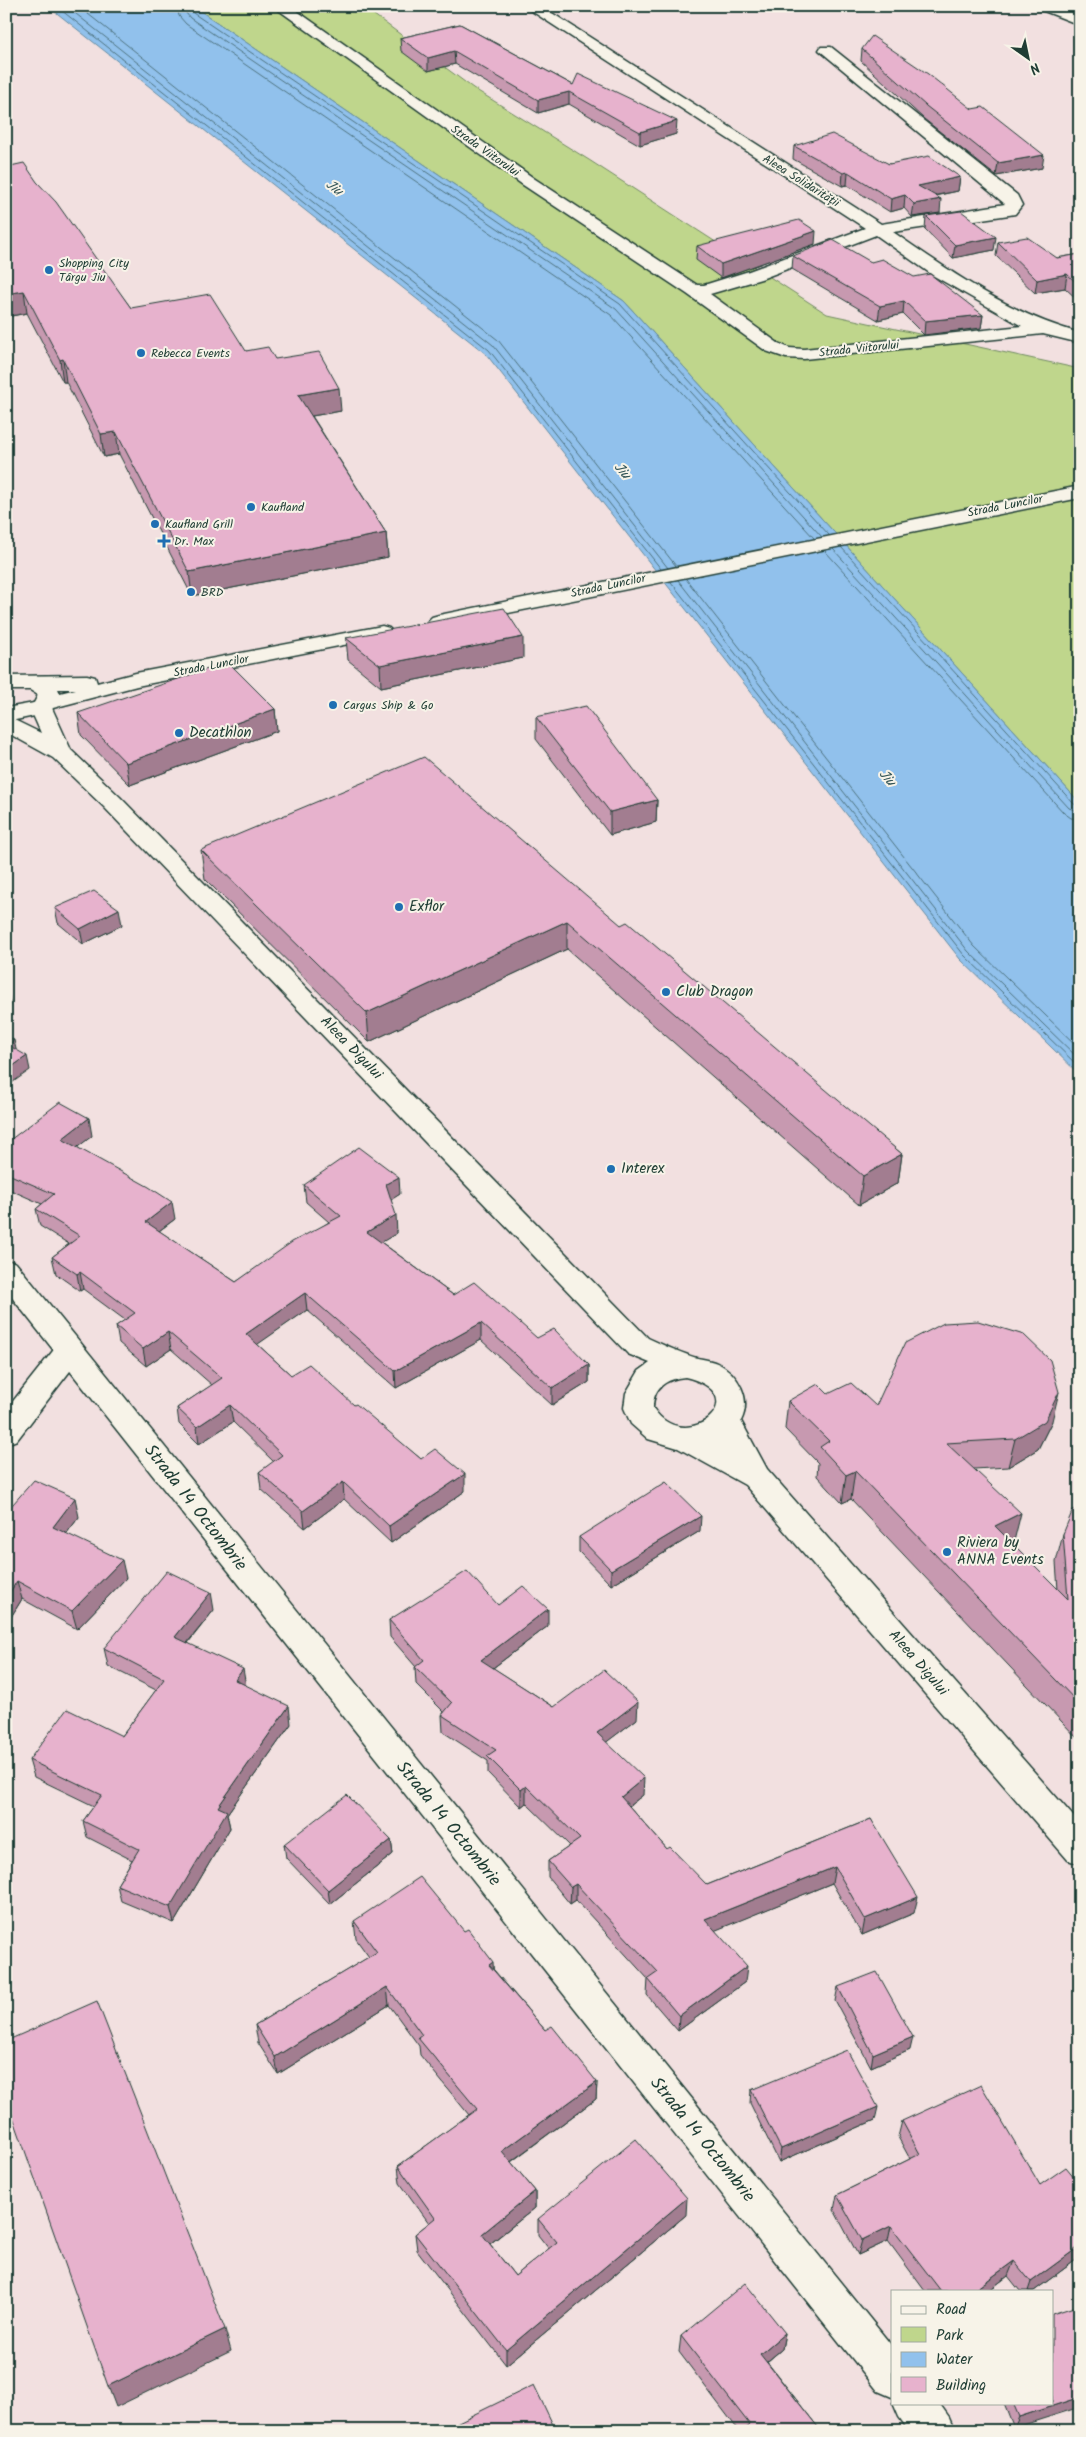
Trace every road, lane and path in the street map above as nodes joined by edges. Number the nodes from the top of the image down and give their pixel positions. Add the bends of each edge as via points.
1 (280, 6) edge
2 (531, 6) edge
3 (1044, 6) edge
4 (1080, 21) edge
5 (826, 50) dead end
6 (878, 229) junction
7 (693, 290) junction
8 (1044, 329) junction
9 (1080, 338) edge
10 (1080, 492) edge
11 (136, 680) junction
12 (6, 683) edge
13 (35, 683) junction
14 (44, 706) junction
15 (6, 715) edge
16 (6, 723) edge
17 (61, 753) junction
18 (6, 1270) edge
19 (638, 1346) junction
20 (70, 1350) junction
21 (685, 1366) junction
22 (638, 1400) junction
23 (726, 1421) junction
24 (6, 1432) edge
25 (685, 1438) junction
26 (756, 1477) junction
27 (1080, 1849) edge
28 (891, 2376) edge
29 (914, 2404) edge
30 (935, 2431) edge

1 - 7 street, Strada Viitorului via 529,182
2 - 6 street, Aleea Solidarității
3 - 4 street
5 - 6 street via 1011,199 1014,205 1009,210
6 - 7 street via 755,275 704,290
6 - 8 street, Aleea Solidarității via 948,277 1016,317
7 - 8 street, Strada Viitorului via 772,346 804,354
8 - 9 street, Aleea Solidarității
10 - 11 street, Strada Luncilor
11 - 13 street, Strada Luncilor
11 - 14 street, Strada Luncilor
12 - 13 street, Strada Luncilor
13 - 14 street, Aleea Digului via 49,692
14 - 15 street, Strada Luncilor
14 - 17 street, Aleea Digului
16 - 17 street, Aleea Digului
17 - 19 street, Aleea Digului
18 - 20 street, Strada 14 Octombrie
19 - 21 street, Aleea Digului
19 - 22 street
20 - 24 street
20 - 28 street, Strada 14 Octombrie
21 - 22 street via 662,1370 644,1383
21 - 23 street via 708,1372 726,1385 732,1403
22 - 25 street via 644,1419 661,1433
23 - 25 street via 709,1434
23 - 26 street, Aleea Digului
25 - 26 street, Aleea Digului
26 - 27 street, Aleea Digului
29 - 30 street

